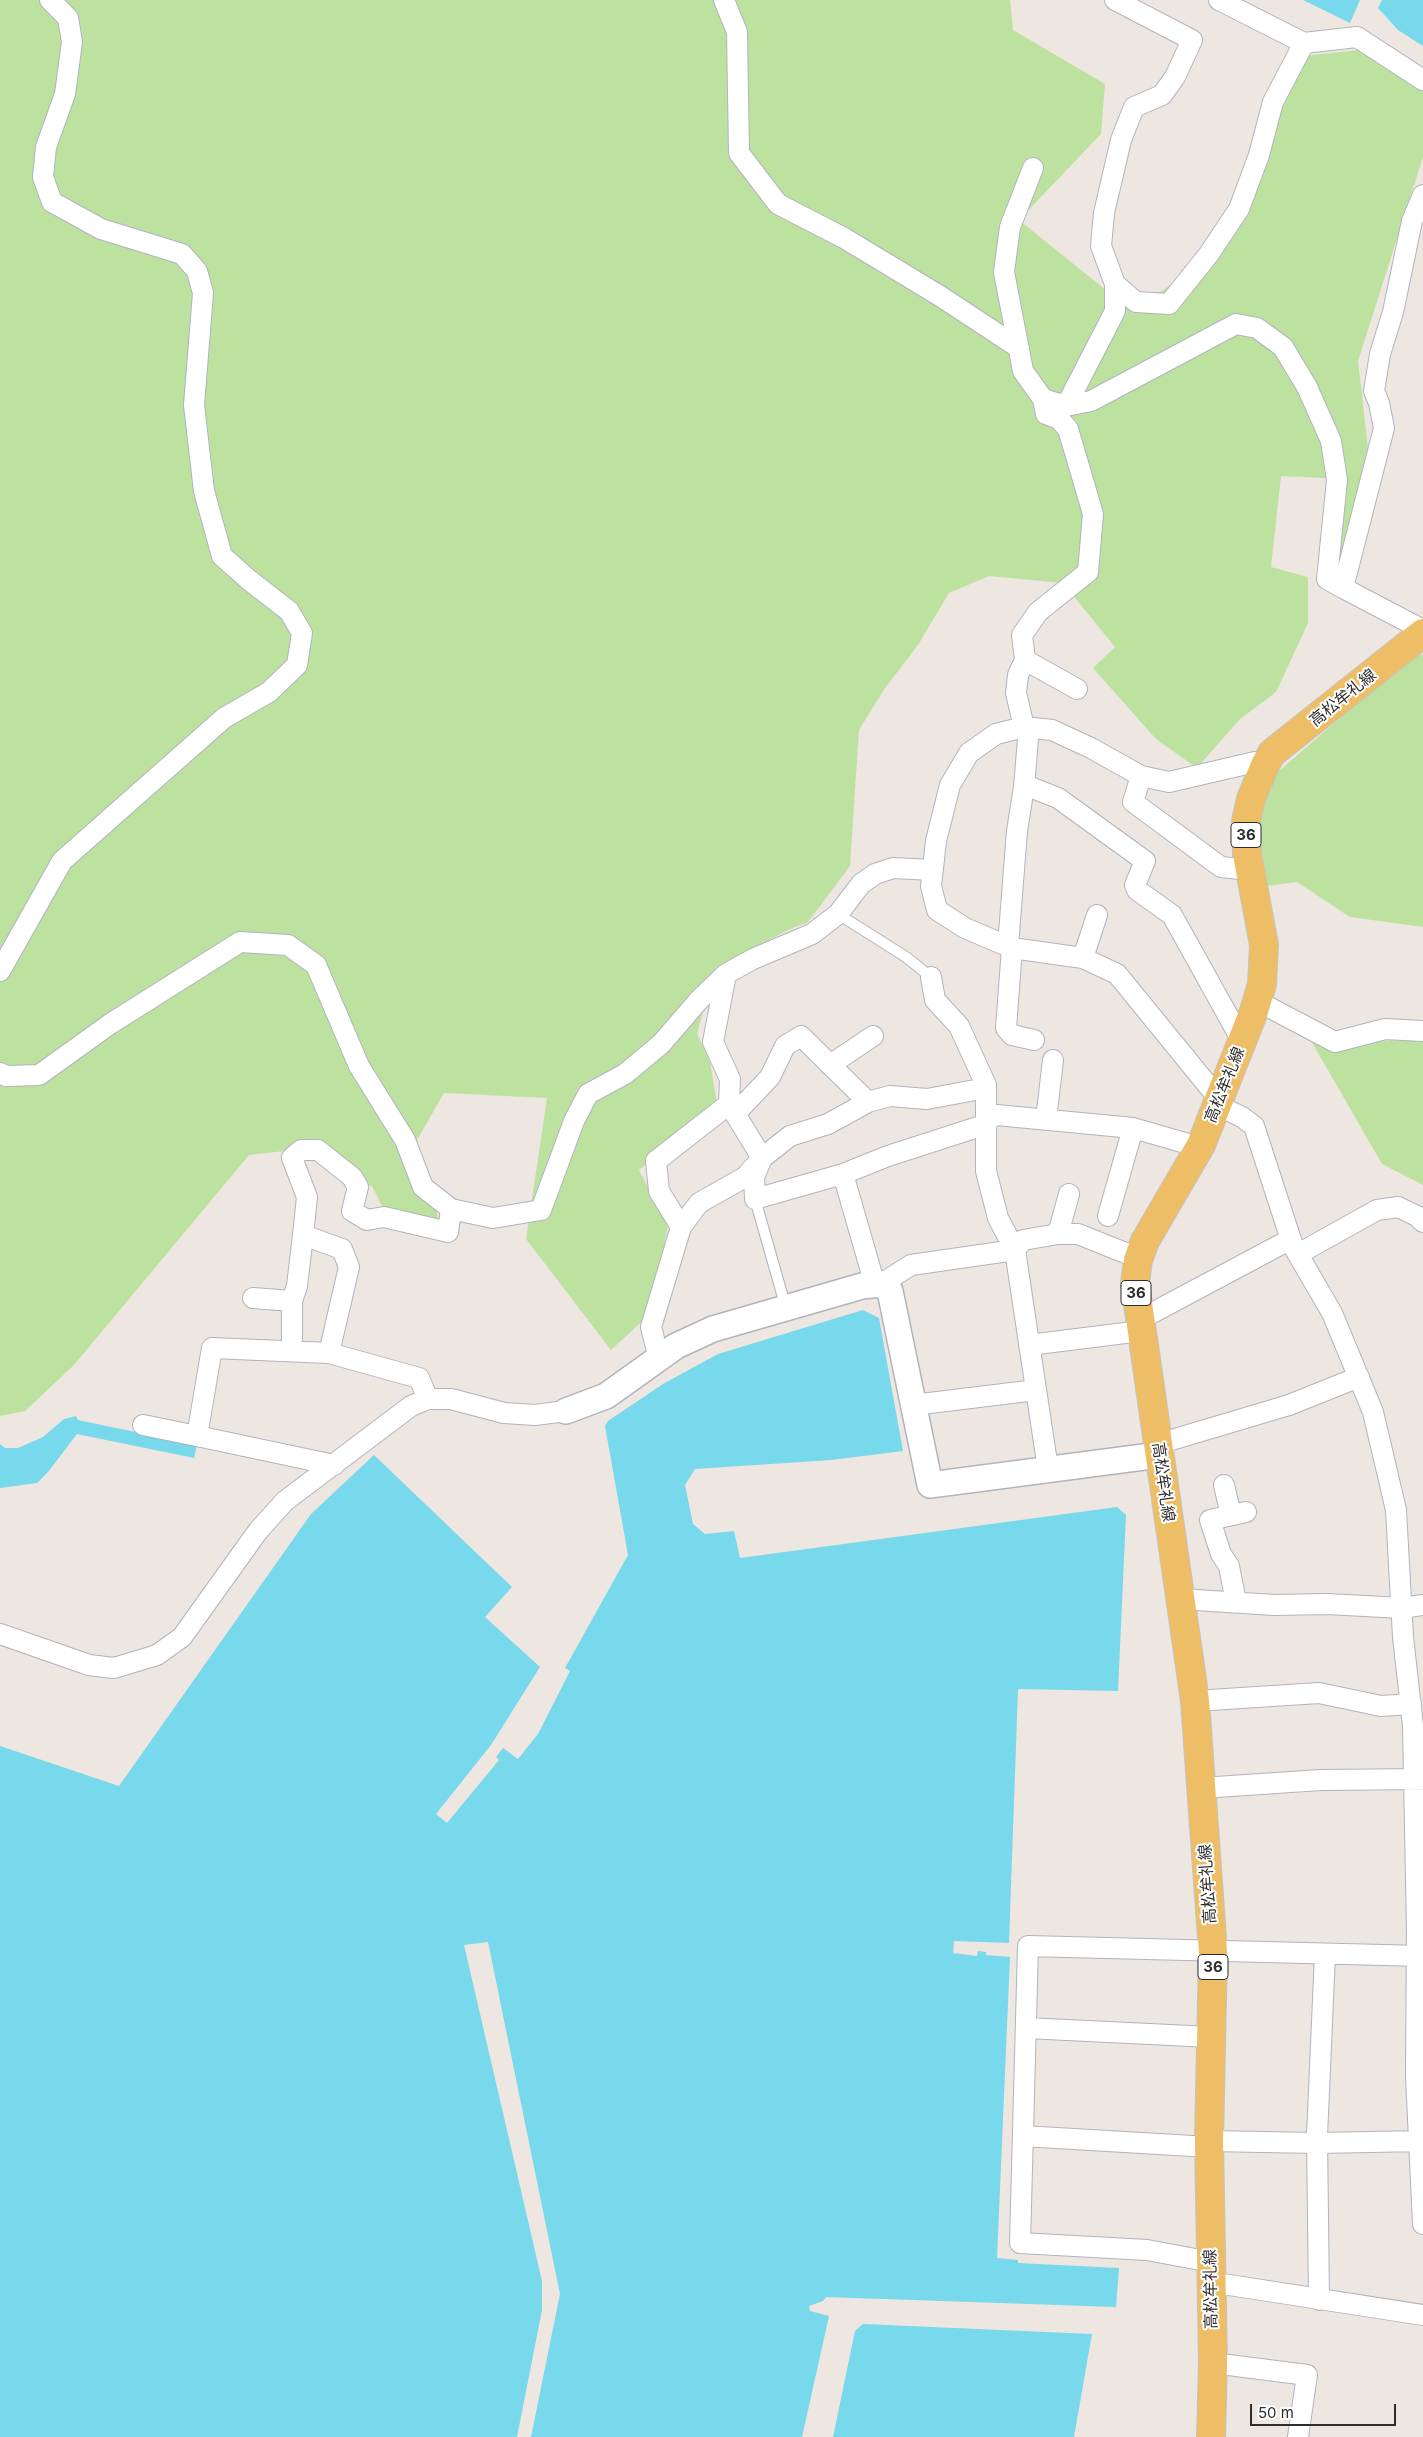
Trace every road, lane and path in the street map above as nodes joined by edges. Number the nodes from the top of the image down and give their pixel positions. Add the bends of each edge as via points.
1 (50, 0) edge
2 (724, 0) edge
3 (1115, 0) edge
4 (1219, 0) edge
5 (1304, 43) junction
6 (1423, 80) edge
7 (1033, 168) dead end
8 (1423, 195) edge
9 (1115, 284) junction
10 (1019, 348) junction
11 (1044, 399) junction
12 (1066, 406) junction
13 (1343, 588) junction
14 (1423, 632) edge
15 (1025, 660) junction
16 (1077, 689) dead end
17 (1027, 727) junction
18 (1265, 765) junction
19 (1140, 776) junction
20 (1025, 785) junction
21 (933, 870) junction
22 (1250, 870) junction
23 (838, 914) junction
24 (1097, 915) dead end
25 (1010, 947) junction
26 (1083, 958) junction
27 (0, 971) edge
28 (726, 974) junction
29 (931, 977) joint
30 (1257, 1001) junction
31 (1423, 1031) edge
32 (873, 1036) dead end
33 (1034, 1040) dead end
34 (1242, 1042) junction
35 (1053, 1060) dead end
36 (830, 1065) junction
37 (0, 1073) edge
38 (986, 1088) junction
39 (868, 1102) junction
40 (1218, 1102) junction
41 (732, 1109) junction
42 (986, 1119) junction
43 (1046, 1120) junction
44 (1133, 1128) junction
45 (1199, 1148) junction
46 (762, 1158) junction
47 (843, 1174) junction
48 (1069, 1194) dead end
49 (755, 1199) junction
50 (451, 1209) junction
51 (1108, 1216) dead end
52 (1423, 1222) edge
53 (681, 1228) junction
54 (1058, 1234) junction
55 (303, 1235) junction
56 (1294, 1246) junction
57 (1014, 1250) junction
58 (1138, 1258) junction
59 (878, 1284) junction
60 (252, 1298) dead end
61 (292, 1301) junction
62 (786, 1308) junction
63 (1140, 1326) junction
64 (1029, 1345) junction
65 (292, 1351) junction
66 (328, 1353) junction
67 (659, 1359) junction
68 (1359, 1378) junction
69 (1036, 1390) junction
70 (428, 1399) junction
71 (914, 1405) junction
72 (566, 1411) joint
73 (143, 1425) dead end
74 (197, 1436) junction
75 (1158, 1449) junction
76 (334, 1465) junction
77 (1048, 1469) junction
78 (1224, 1485) dead end
79 (1180, 1599) junction
80 (1236, 1602) junction
81 (1423, 1605) edge
82 (1402, 1608) junction
83 (0, 1634) edge
84 (1195, 1701) junction
85 (1411, 1704) junction
86 (1419, 1779) edge
87 (1201, 1788) junction
88 (1213, 1952) junction
89 (1325, 1954) junction
90 (1420, 1956) edge
91 (1026, 2028) junction
92 (1211, 2038) junction
93 (1023, 2136) junction
94 (1421, 2142) edge
95 (1317, 2143) junction
96 (1209, 2144) junction
97 (1423, 2224) edge
98 (1211, 2272) junction
99 (1319, 2300) junction
100 (1423, 2315) edge
101 (1213, 2364) junction
102 (1211, 2437) edge
103 (1298, 2437) edge

1 - 27 street via 68,18 72,42 65,94 46,147 43,177 52,202 101,229 182,254 197,271 203,293 194,405 204,491 222,556 289,611 302,633 297,665 276,686 224,718 62,861
2 - 10 street via 737,32 738,153 778,204 844,238
3 - 9 street via 1192,40 1175,77 1162,95 1134,107 1121,140 1104,213 1101,246
4 - 5 street
5 - 6 street via 1357,37
5 - 9 street via 1273,102 1259,155 1239,208 1170,304 1136,302
7 - 10 street via 1010,227 1004,272
8 - 13 street via 1412,221 1393,312 1380,354 1374,391 1384,428
9 - 12 street via 1115,310
10 - 11 street via 1023,371
11 - 12 street
11 - 15 street via 1046,414 1059,419 1068,429 1093,514 1088,572 1038,612 1022,635
12 - 13 street via 1091,401 1236,324 1257,328 1283,347 1307,387 1331,441 1337,480 1327,579
13 - 14 street
14 - 18 main road, 高松牟礼線 / 36 via 1272,753
15 - 16 street
15 - 17 street via 1018,675 1016,693
17 - 19 street via 1052,730
17 - 20 street
17 - 21 street via 996,734 969,752 950,785 936,841
18 - 19 street via 1255,762 1170,782
18 - 22 main road, 高松牟礼線 / 36 via 1250,799 1246,821
19 - 22 street via 1133,802 1222,867
20 - 25 street via 1017,831
20 - 34 street via 1058,798 1145,861 1135,885 1137,890 1172,915
21 - 23 street via 893,868 875,874 861,884
21 - 25 street via 931,886 937,910 965,928
22 - 30 main road, 高松牟礼線 / 36 via 1264,945 1262,984
23 - 28 street via 812,934
23 - 29 lane via 906,957
24 - 26 street
25 - 26 street
25 - 33 street via 1006,1028 1012,1035
26 - 40 street via 1117,974
28 - 41 street via 714,1042 730,1080
28 - 50 street via 661,1044 625,1074 588,1094 574,1121 540,1210 494,1218
29 - 38 street via 935,1000 959,1026
30 - 31 street via 1335,1042 1385,1029
30 - 34 main road, 高松牟礼線 / 36
32 - 36 street
34 - 40 main road, 高松牟礼線 / 36
35 - 43 street
36 - 39 street
36 - 41 street via 801,1036 785,1046 770,1077
37 - 50 street via 6,1076 39,1075 126,1014 240,942 288,945 316,965 358,1066 405,1140 424,1187
38 - 39 street via 927,1099 890,1096
38 - 42 street
39 - 46 street via 828,1124 790,1136
40 - 45 main road, 高松牟礼線 / 36
40 - 56 street via 1254,1126
41 - 46 street
41 - 53 street via 656,1161 658,1191
42 - 43 street
42 - 47 street
42 - 57 street via 986,1171 998,1218
43 - 44 street
44 - 45 street
44 - 51 street
45 - 58 main road, 高松牟礼線 / 36
46 - 49 street via 754,1177
46 - 53 street via 745,1177 698,1203
47 - 49 street
47 - 59 street
48 - 54 street
49 - 62 lane
50 - 55 street via 448,1232 384,1217 367,1220 352,1211 358,1187 352,1177 318,1150 301,1150 292,1158 307,1196
52 - 56 street via 1398,1207 1377,1210
53 - 67 street via 651,1326
54 - 57 street via 1023,1240
54 - 58 street via 1078,1234
55 - 61 street
55 - 66 street via 342,1249 348,1267
56 - 63 street
56 - 68 street via 1332,1313
57 - 59 street via 911,1265
57 - 64 street
58 - 63 main road, 高松牟礼線 / 36 via 1135,1283
59 - 62 street
59 - 71 street via 890,1291
60 - 61 street
61 - 65 street
62 - 67 street via 714,1329 676,1346
63 - 64 street
63 - 75 main road, 高松牟礼線 / 36
64 - 69 street
65 - 66 street
65 - 74 street via 212,1348
66 - 70 street via 419,1378
67 - 72 street via 606,1396
68 - 75 street
68 - 82 street via 1373,1412 1396,1510
69 - 71 street
69 - 77 street
70 - 72 street via 451,1398 504,1413 535,1415
70 - 76 street via 412,1406
71 - 77 street via 930,1485
73 - 74 street
74 - 76 street
75 - 77 street
75 - 79 main road, 高松牟礼線 / 36
76 - 83 street via 285,1501 258,1531 182,1637 157,1656 114,1668 89,1666
78 - 80 street via 1239,1514 1210,1520 1221,1554 1229,1566
79 - 80 street
79 - 84 main road, 高松牟礼線 / 36
80 - 82 street
81 - 82 street
82 - 85 street
84 - 85 street via 1319,1692 1381,1706
84 - 87 main road, 高松牟礼線 / 36
85 - 86 street
86 - 87 street via 1322,1780
86 - 90 street
87 - 88 main road, 高松牟礼線 / 36
88 - 89 street
88 - 91 street via 1028,1946
88 - 92 main road, 高松牟礼線 / 36
89 - 90 street
89 - 95 street
90 - 94 street via 1416,2076
91 - 92 street
91 - 93 street
92 - 96 main road, 高松牟礼線 / 36
93 - 96 street
93 - 98 street via 1020,2243 1147,2250
94 - 95 street
94 - 97 street
95 - 96 street
95 - 99 street
96 - 98 main road, 高松牟礼線 / 36
98 - 99 street
98 - 101 main road, 高松牟礼線 / 36
99 - 100 street
101 - 102 main road, 高松牟礼線 / 36
101 - 103 street via 1307,2375

